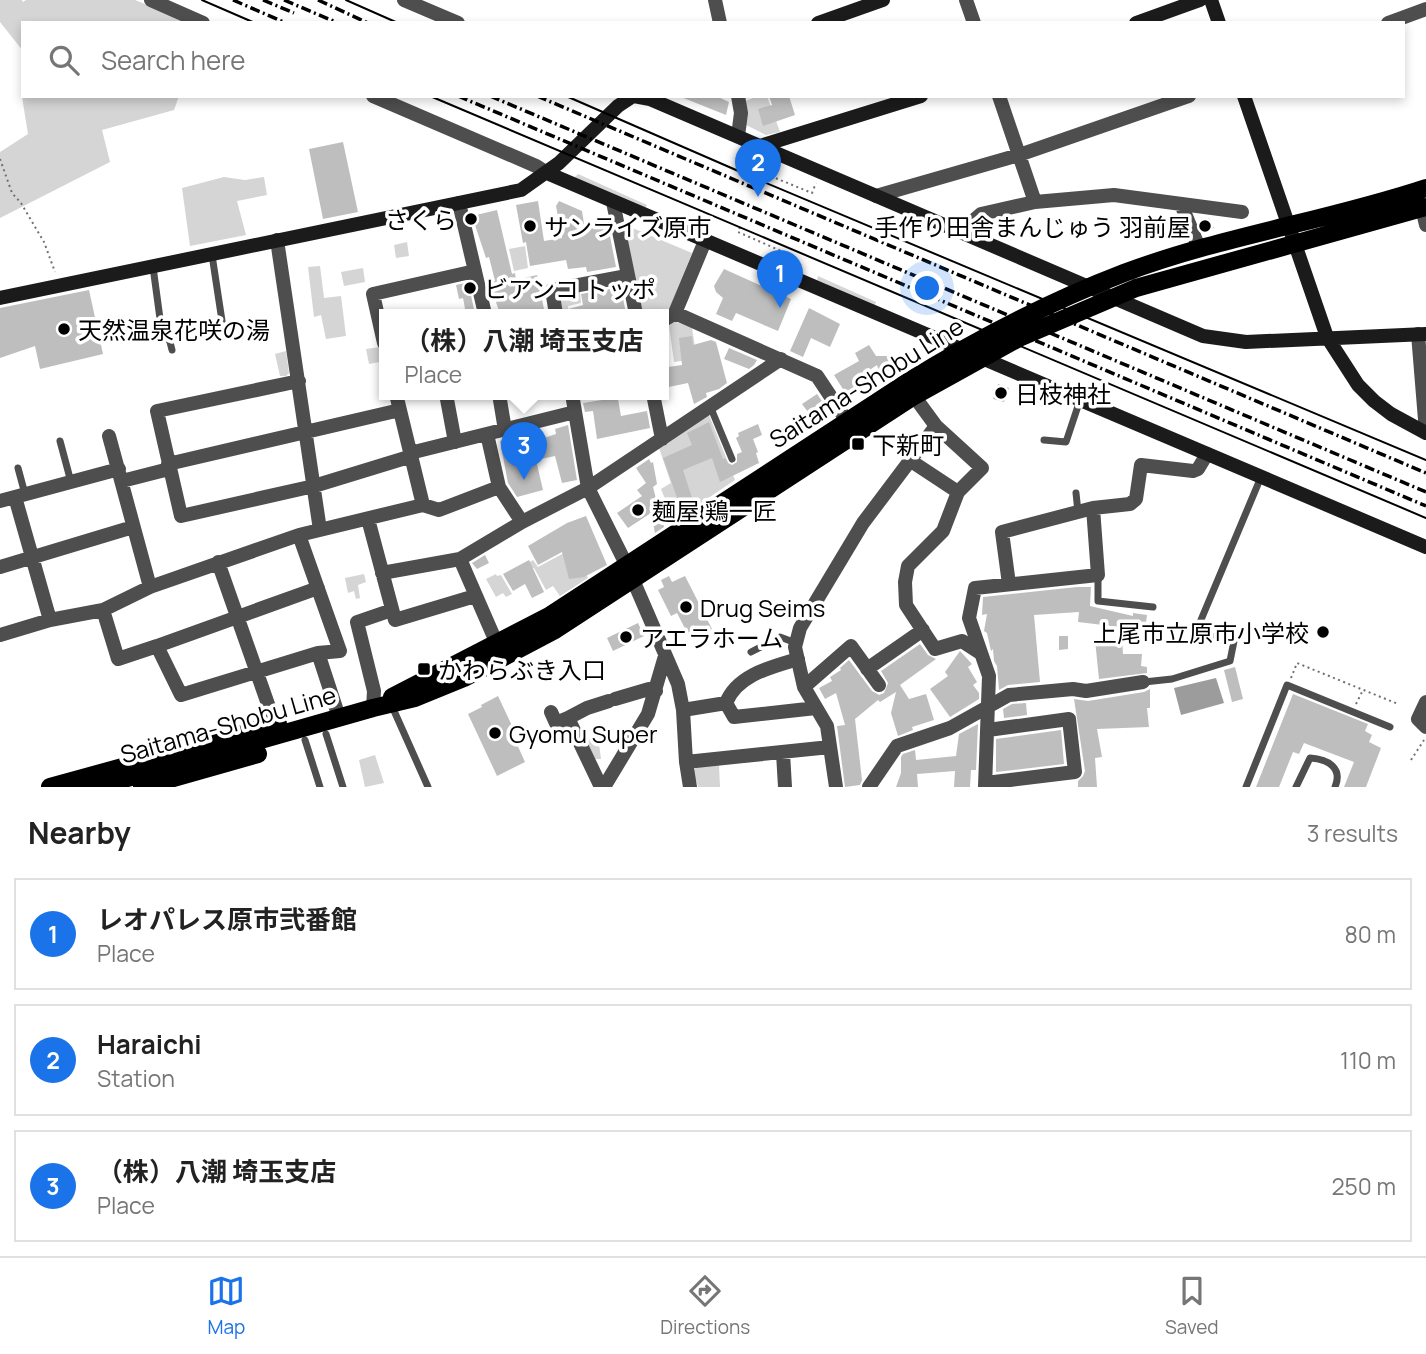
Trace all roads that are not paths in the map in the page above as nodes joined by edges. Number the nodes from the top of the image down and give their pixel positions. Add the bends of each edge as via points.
1 (151, 0) edge
2 (404, 0) edge
3 (715, 0) edge
4 (883, 0) edge
5 (966, 0) edge
6 (1200, 0) edge
7 (1211, 0) edge
8 (1426, 9) edge
9 (198, 21) edge
10 (453, 21) edge
11 (720, 21) edge
12 (824, 21) edge
13 (973, 21) edge
14 (1142, 21) edge
15 (1218, 21) edge
16 (1393, 21) edge
17 (378, 98) edge
18 (630, 98) edge
19 (644, 98) edge
20 (738, 98) edge
21 (915, 98) edge
22 (1000, 98) edge
23 (1183, 98) edge
24 (1245, 98) edge
25 (738, 136) junction
26 (760, 146) junction
27 (1018, 155) junction
28 (547, 173) junction
29 (1426, 188) edge
30 (876, 196) junction
31 (613, 202) junction
32 (1035, 202) junction
33 (459, 203) junction
34 (1181, 204) junction
35 (1242, 212) dead end
36 (1425, 213) edge
37 (1288, 226) junction
38 (960, 232) junction
39 (277, 240) junction
40 (705, 241) junction
41 (1293, 243) junction
42 (1200, 250) junction
43 (212, 254) junction
44 (153, 267) junction
45 (475, 271) junction
46 (627, 275) junction
47 (1090, 288) junction
48 (0, 298) edge
49 (1111, 298) junction
50 (484, 309) edge
51 (555, 309) edge
52 (635, 309) edge
53 (670, 317) edge
54 (379, 321) edge
55 (224, 334) dead end
56 (1422, 334) edge
57 (1327, 337) junction
58 (172, 350) dead end
59 (960, 350) junction
60 (982, 358) junction
61 (781, 359) junction
62 (299, 381) junction
63 (914, 397) junction
64 (398, 400) edge
65 (447, 400) edge
66 (500, 400) edge
67 (573, 400) edge
68 (654, 400) edge
69 (1080, 400) junction
70 (710, 406) junction
71 (400, 410) junction
72 (575, 412) junction
73 (1425, 413) edge
74 (847, 421) junction
75 (936, 426) junction
76 (505, 430) junction
77 (1426, 432) edge
78 (306, 433) junction
79 (486, 434) junction
80 (109, 436) dead end
81 (662, 439) junction
82 (1044, 440) dead end
83 (60, 441) dead end
84 (455, 442) junction
85 (1207, 454) junction
86 (412, 456) junction
87 (732, 459) dead end
88 (911, 461) junction
89 (169, 467) junction
90 (18, 468) dead end
91 (120, 475) junction
92 (1261, 477) junction
93 (71, 482) junction
94 (314, 486) junction
95 (499, 487) junction
96 (588, 488) junction
97 (958, 492) junction
98 (1076, 493) dead end
99 (20, 496) junction
100 (0, 501) edge
101 (423, 505) junction
102 (1093, 508) junction
103 (1078, 512) junction
104 (368, 519) junction
105 (522, 522) junction
106 (133, 527) junction
107 (320, 530) junction
108 (299, 535) junction
109 (1426, 547) edge
110 (32, 558) junction
111 (460, 559) junction
112 (218, 562) junction
113 (0, 568) edge
114 (382, 573) junction
115 (631, 574) junction
116 (1098, 575) junction
117 (1009, 584) junction
118 (150, 587) junction
119 (318, 588) junction
120 (475, 596) junction
121 (1153, 607) dead end
122 (103, 610) junction
123 (392, 610) junction
124 (237, 616) junction
125 (50, 620) junction
126 (923, 630) junction
127 (0, 635) edge
128 (796, 643) junction
129 (497, 644) junction
130 (157, 646) junction
131 (751, 652) dead end
132 (979, 652) junction
133 (318, 653) junction
134 (665, 656) junction
135 (797, 659) junction
136 (867, 669) junction
137 (257, 671) junction
138 (1143, 682) joint
139 (879, 685) dead end
140 (804, 687) junction
141 (656, 691) junction
142 (1426, 702) edge
143 (726, 703) junction
144 (989, 705) junction
145 (382, 706) junction
146 (336, 708) junction
147 (816, 708) junction
148 (683, 710) junction
149 (551, 712) dead end
150 (568, 718) junction
151 (275, 724) junction
152 (1390, 727) dead end
153 (1426, 727) edge
154 (988, 730) junction
155 (326, 734) junction
156 (305, 740) junction
157 (830, 747) junction
158 (1305, 749) dead end
159 (783, 753) junction
160 (1310, 758) junction
161 (686, 762) junction
162 (986, 785) edge
163 (50, 787) edge
164 (96, 787) edge
165 (142, 787) edge
166 (320, 787) edge
167 (342, 787) edge
168 (428, 787) edge
169 (603, 787) edge
170 (690, 787) edge
171 (785, 787) edge
172 (836, 787) edge
173 (869, 787) edge
174 (1246, 787) edge
175 (1296, 787) edge
176 (1335, 787) edge

1 - 9 street
2 - 10 street
3 - 11 street
4 - 12 street
5 - 13 street
6 - 14 street
7 - 15 street
8 - 16 street
17 - 28 street
18 - 28 street
19 - 25 street
20 - 25 street
21 - 26 street
22 - 27 street
23 - 27 street
24 - 37 street
25 - 26 street
26 - 30 street
27 - 30 street
27 - 32 street
28 - 31 street
28 - 33 street via 521,190
29 - 37 main road, Saitama-Shobu Line
30 - 38 street
31 - 40 street
31 - 46 street
32 - 34 street via 1114,195
32 - 38 street via 981,214
33 - 39 street
33 - 45 street
34 - 35 street
34 - 42 street
36 - 41 main road, Saitama-Shobu Line
37 - 41 street
37 - 42 main road, Saitama-Shobu Line
38 - 47 street
39 - 43 street
39 - 62 street
40 - 53 street
40 - 59 street
41 - 49 main road, Saitama-Shobu Line
41 - 57 street
42 - 47 main road, Saitama-Shobu Line
43 - 44 street
43 - 55 lane
44 - 48 street
44 - 58 lane via 161,326
45 - 50 street
45 - 54 street via 373,294
46 - 51 street via 552,290
46 - 52 street
47 - 49 street
47 - 59 main road, Saitama-Shobu Line
49 - 57 street via 1219,339
49 - 60 main road, Saitama-Shobu Line
53 - 61 street
56 - 57 street
56 - 73 street
57 - 77 street via 1374,401
59 - 60 street
59 - 74 main road, Saitama-Shobu Line
60 - 63 main road, Saitama-Shobu Line
60 - 69 street
61 - 70 street
61 - 74 street via 817,376
62 - 78 street
62 - 89 street via 157,411
63 - 75 street
63 - 115 main road, Saitama-Shobu Line
64 - 71 street
65 - 84 street
66 - 76 street
67 - 72 street
68 - 81 street
69 - 82 lane via 1066,442
69 - 85 street
70 - 81 street
70 - 87 lane
71 - 78 street
71 - 86 street
72 - 76 street
72 - 96 street
73 - 77 street
74 - 115 main road, Saitama-Shobu Line
75 - 88 street
75 - 97 street via 982,468
76 - 79 street
78 - 89 street
78 - 94 street
79 - 84 street
79 - 95 street
80 - 91 street
81 - 96 street
83 - 93 lane
84 - 86 street
85 - 92 street
85 - 102 street via 1193,471 1141,466 1136,499 1130,504
86 - 94 street
86 - 101 street
88 - 97 street
88 - 128 street via 863,523 800,628
89 - 91 street
89 - 94 street via 181,516
90 - 99 lane
91 - 93 street
91 - 106 street
92 - 109 street
92 - 138 lane via 1198,627 1203,634 1234,641 1230,661
93 - 99 street
94 - 107 street
95 - 101 street via 439,510
95 - 105 street
96 - 105 street
96 - 115 street
97 - 126 street via 943,531 908,566 906,605
98 - 103 lane
99 - 100 street
99 - 110 street
101 - 104 street
102 - 103 street
102 - 116 street
103 - 117 street via 1002,532
104 - 107 street
104 - 114 street
105 - 111 street
106 - 110 street
106 - 118 street
107 - 108 street
108 - 112 street
108 - 119 street
110 - 113 street
110 - 125 street
111 - 114 street
111 - 120 street
112 - 118 street
112 - 124 street
114 - 123 street
115 - 129 main road, Saitama-Shobu Line
115 - 134 street
115 - 145 main road, Saitama-Shobu Line via 555,631 504,659 415,698
116 - 117 street
116 - 121 lane via 1098,601
117 - 132 street via 975,588 969,618
118 - 122 street
119 - 124 street
119 - 133 street via 340,651
120 - 123 street via 395,620
120 - 129 street
122 - 125 street
122 - 130 street via 118,659
123 - 145 street via 358,622 374,691
124 - 130 street
124 - 137 street
125 - 127 street
126 - 132 street via 935,649 962,641
126 - 136 street
128 - 131 lane via 780,637
128 - 135 street
129 - 145 main road, Saitama-Shobu Line via 411,686
130 - 137 street via 181,695
132 - 144 street via 989,676
133 - 137 street
133 - 146 street
134 - 141 street
134 - 148 street
135 - 140 street
135 - 143 street via 757,672 730,692
136 - 139 street
136 - 140 street via 851,646
137 - 151 street
138 - 144 street via 1009,695
140 - 147 street
141 - 150 street via 612,700
141 - 169 street via 636,737
142 - 153 street via 1418,719
143 - 147 street via 734,717
143 - 148 street
144 - 154 street
144 - 173 street via 950,729 897,746
145 - 146 main road
145 - 155 main road
145 - 164 main road, Saitama-Shobu Line
145 - 168 lane
146 - 151 main road
147 - 157 street via 827,726
148 - 161 street
149 - 150 street via 556,723
150 - 169 street
151 - 163 main road
152 - 174 lane via 1287,685
154 - 162 street
154 - 162 street via 1069,719 1075,772
155 - 156 main road
155 - 167 lane
156 - 165 main road
156 - 166 lane
157 - 159 street
157 - 172 street
158 - 160 lane
159 - 161 street
159 - 171 street
160 - 175 lane
160 - 176 lane via 1336,768 1339,779
161 - 170 street

